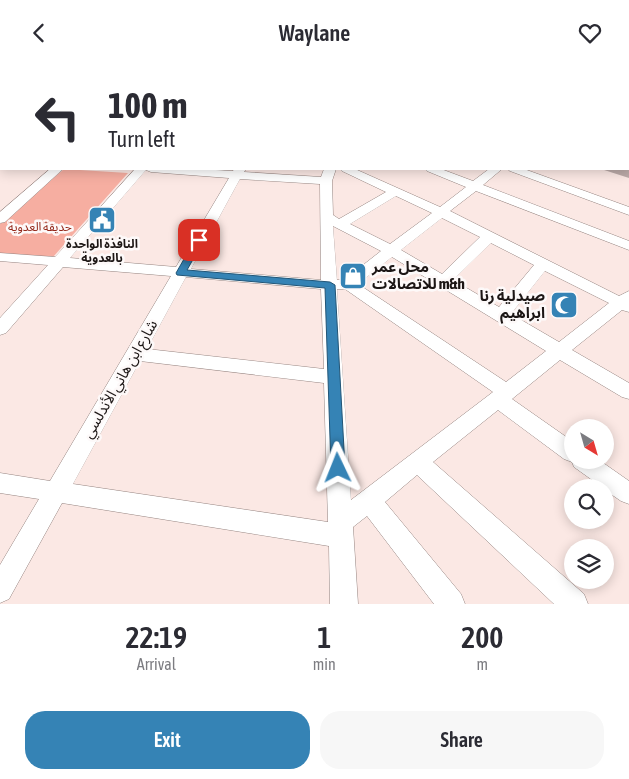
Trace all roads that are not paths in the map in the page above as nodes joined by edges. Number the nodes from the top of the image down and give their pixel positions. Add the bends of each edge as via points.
1 (56, 170) edge
2 (140, 170) edge
3 (180, 170) edge
4 (348, 170) edge
5 (434, 170) edge
6 (495, 170) edge
7 (517, 170) edge
8 (238, 172) edge
9 (328, 175) edge
10 (474, 186) junction
11 (396, 191) junction
12 (629, 211) edge
13 (441, 212) junction
14 (0, 219) edge
15 (333, 221) junction
16 (489, 237) junction
17 (629, 246) edge
18 (392, 251) junction
19 (0, 257) edge
20 (60, 261) junction
21 (542, 265) junction
22 (181, 273) junction
23 (443, 281) junction
24 (339, 285) junction
25 (626, 302) edge
26 (501, 315) junction
27 (0, 329) edge
28 (560, 350) junction
29 (134, 354) junction
30 (334, 377) junction
31 (629, 392) edge
32 (502, 396) junction
33 (564, 446) edge
34 (418, 462) junction
35 (594, 469) edge
36 (0, 483) edge
37 (57, 490) junction
38 (629, 495) edge
39 (369, 500) junction
40 (341, 529) junction
41 (0, 590) edge
42 (344, 604) edge
43 (452, 604) edge
44 (574, 604) edge

1 - 14 street
2 - 20 street
3 - 8 street
4 - 11 street
5 - 10 street
6 - 10 street
7 - 12 street
8 - 9 street
8 - 22 street, شارع ابن هاني الأندلسي
9 - 15 street
10 - 13 street
10 - 17 street
11 - 13 street
11 - 15 street
13 - 16 street
13 - 18 street
15 - 18 street
15 - 24 street
16 - 21 street
16 - 23 street
18 - 23 street
18 - 24 street
19 - 20 street
20 - 22 street
20 - 27 street
21 - 25 street
21 - 26 street
22 - 24 street
22 - 29 street, شارع ابن هاني الأندلسي
23 - 26 street
24 - 30 street
24 - 32 street
25 - 28 street
26 - 28 street
28 - 31 street
28 - 32 street
29 - 30 street
29 - 37 street, شارع ابن هاني الأندلسي
30 - 40 street
32 - 33 street
32 - 34 street
34 - 39 street
34 - 44 street
35 - 38 street
36 - 37 street
37 - 40 street
37 - 41 street, شارع ابن هاني الأندلسي
39 - 40 street
39 - 43 street
40 - 42 street

